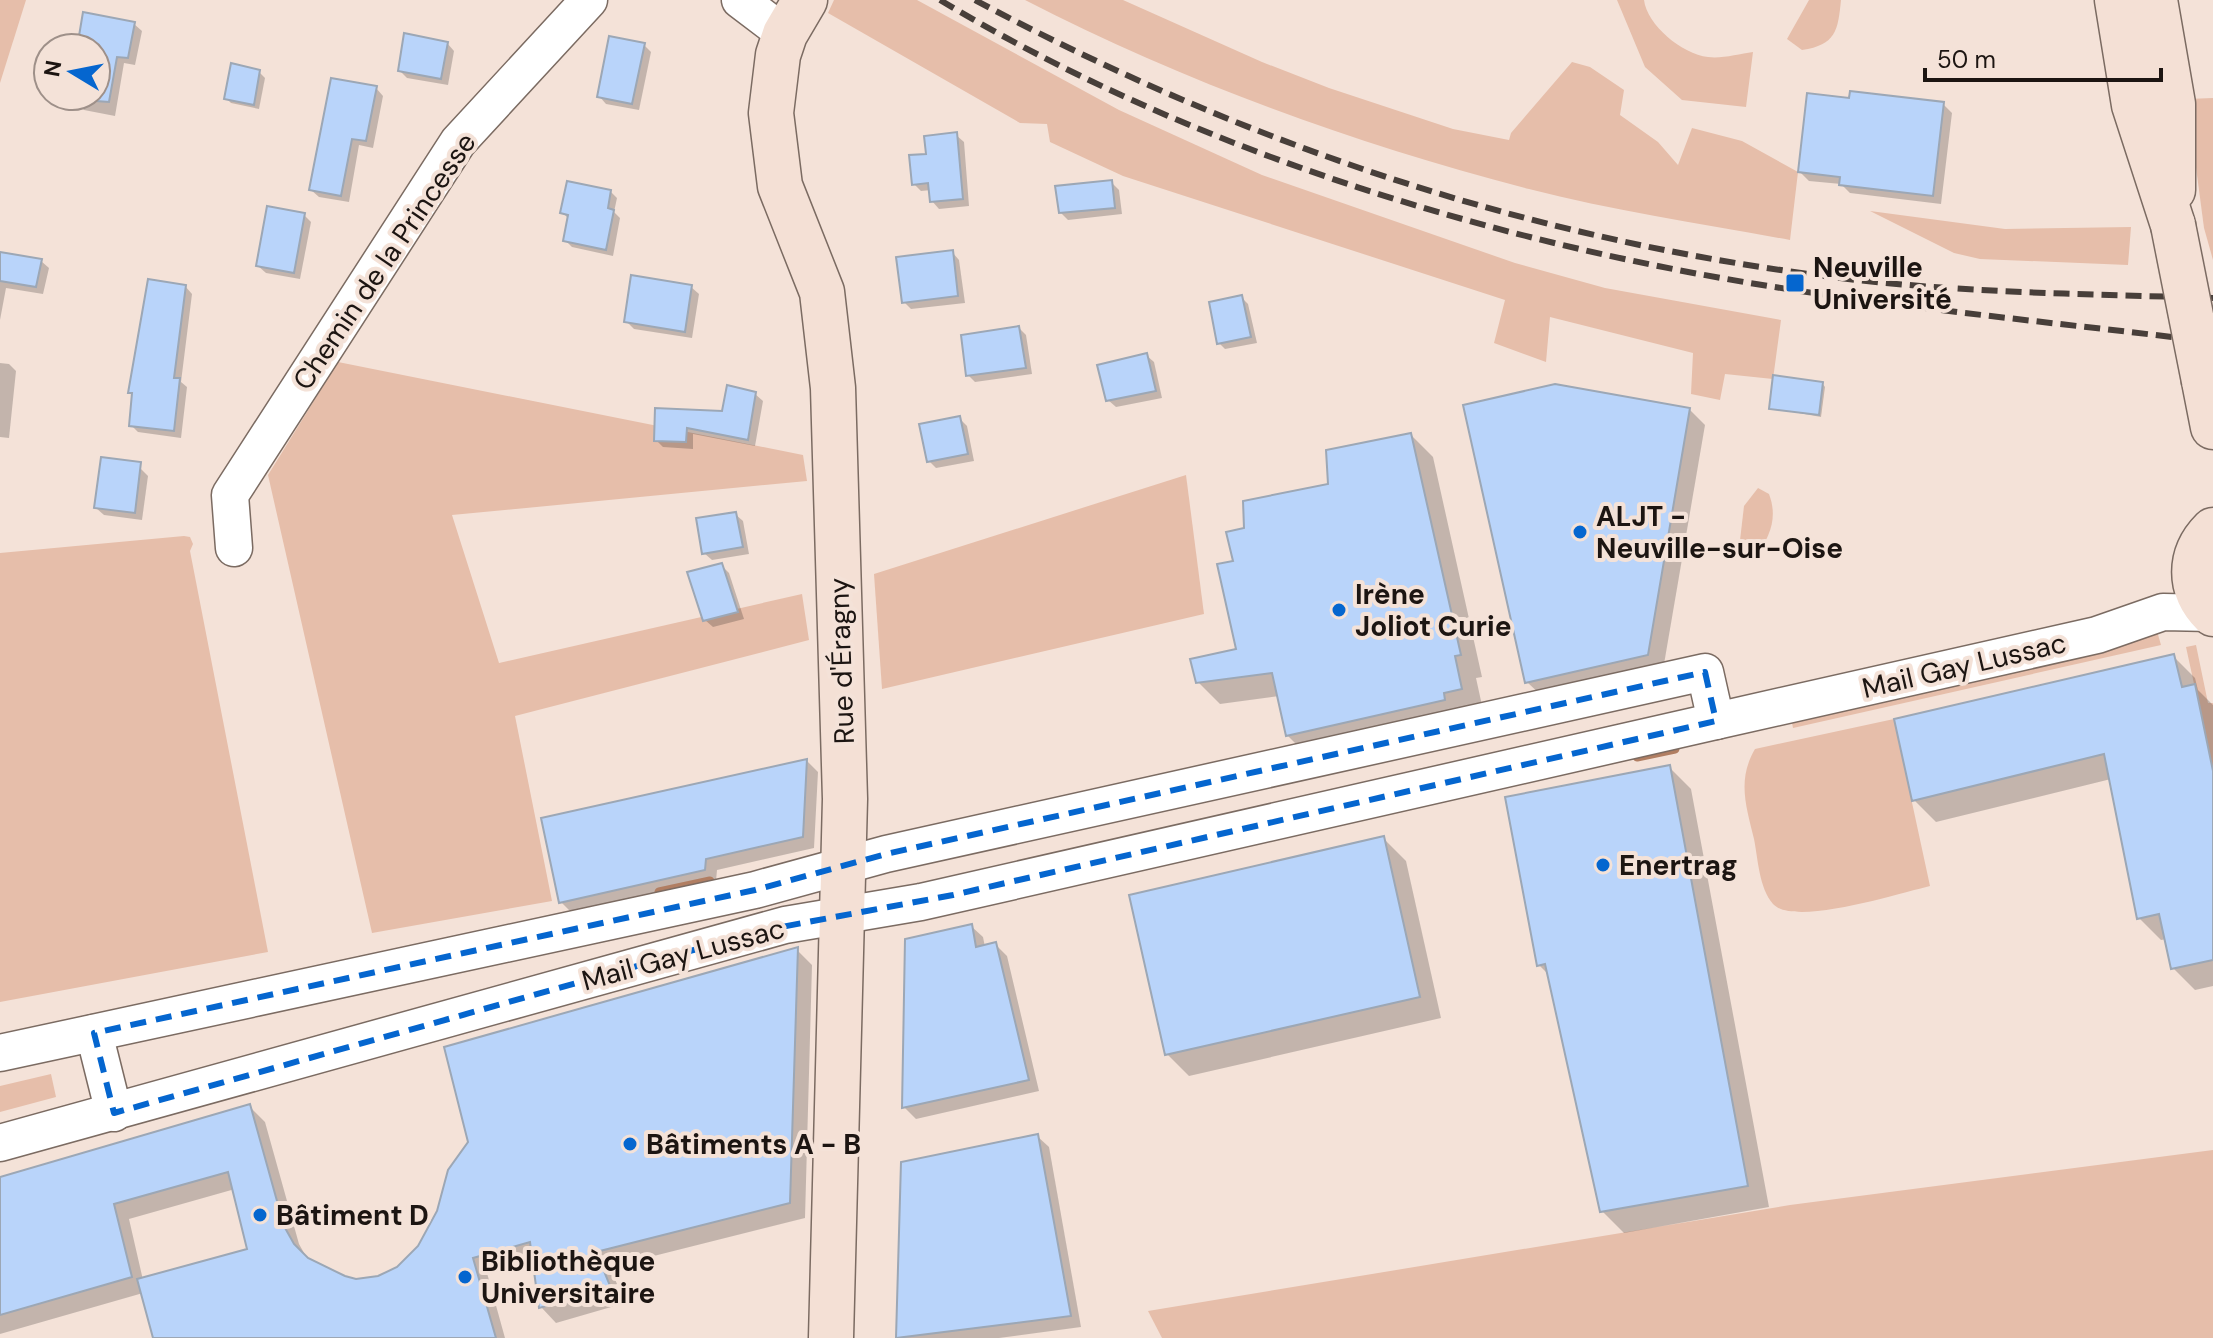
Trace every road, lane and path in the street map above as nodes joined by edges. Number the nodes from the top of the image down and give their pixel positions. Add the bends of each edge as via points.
1 (589, 0) edge
2 (740, 0) edge
3 (2117, 0) edge
4 (2155, 0) edge
5 (795, 17) edge
6 (2173, 225) junction
7 (2213, 427) edge
8 (2212, 528) edge
9 (234, 548) dead end
10 (2212, 613) edge
11 (1501, 717) junction
12 (1716, 721) junction
13 (1513, 769) junction
14 (1246, 774) junction
15 (1259, 823) junction
16 (842, 867) junction
17 (841, 917) junction
18 (94, 1033) junction
19 (0, 1053) edge
20 (114, 1113) junction
21 (0, 1143) edge
22 (831, 1338) edge

1 - 9 street, Chemin de la Princesse via 458,142 230,495
2 - 5 street
3 - 6 street via 2134,105
4 - 6 street via 2173,104
5 - 16 street, Rue d'Éragny via 778,55 771,113 780,186 822,292 833,388 845,799
6 - 7 street, bridge
8 - 10 street via 2194,566 2198,595
10 - 12 street, Mail Gay Lussac via 2163,612 2097,635
11 - 12 street, Mail Gay Lussac via 1705,672
11 - 13 street
11 - 14 street, Mail Gay Lussac
12 - 13 street, Mail Gay Lussac
13 - 15 street, Mail Gay Lussac
14 - 15 street
14 - 16 street, Mail Gay Lussac
15 - 17 street, Mail Gay Lussac
16 - 17 street, Rue d'Éragny
16 - 18 street, Mail Gay Lussac
17 - 20 street, Mail Gay Lussac via 765,930
17 - 22 street, Rue d'Éragny
18 - 19 street, Mail Gay Lussac
18 - 20 street
20 - 21 street, Mail Gay Lussac

